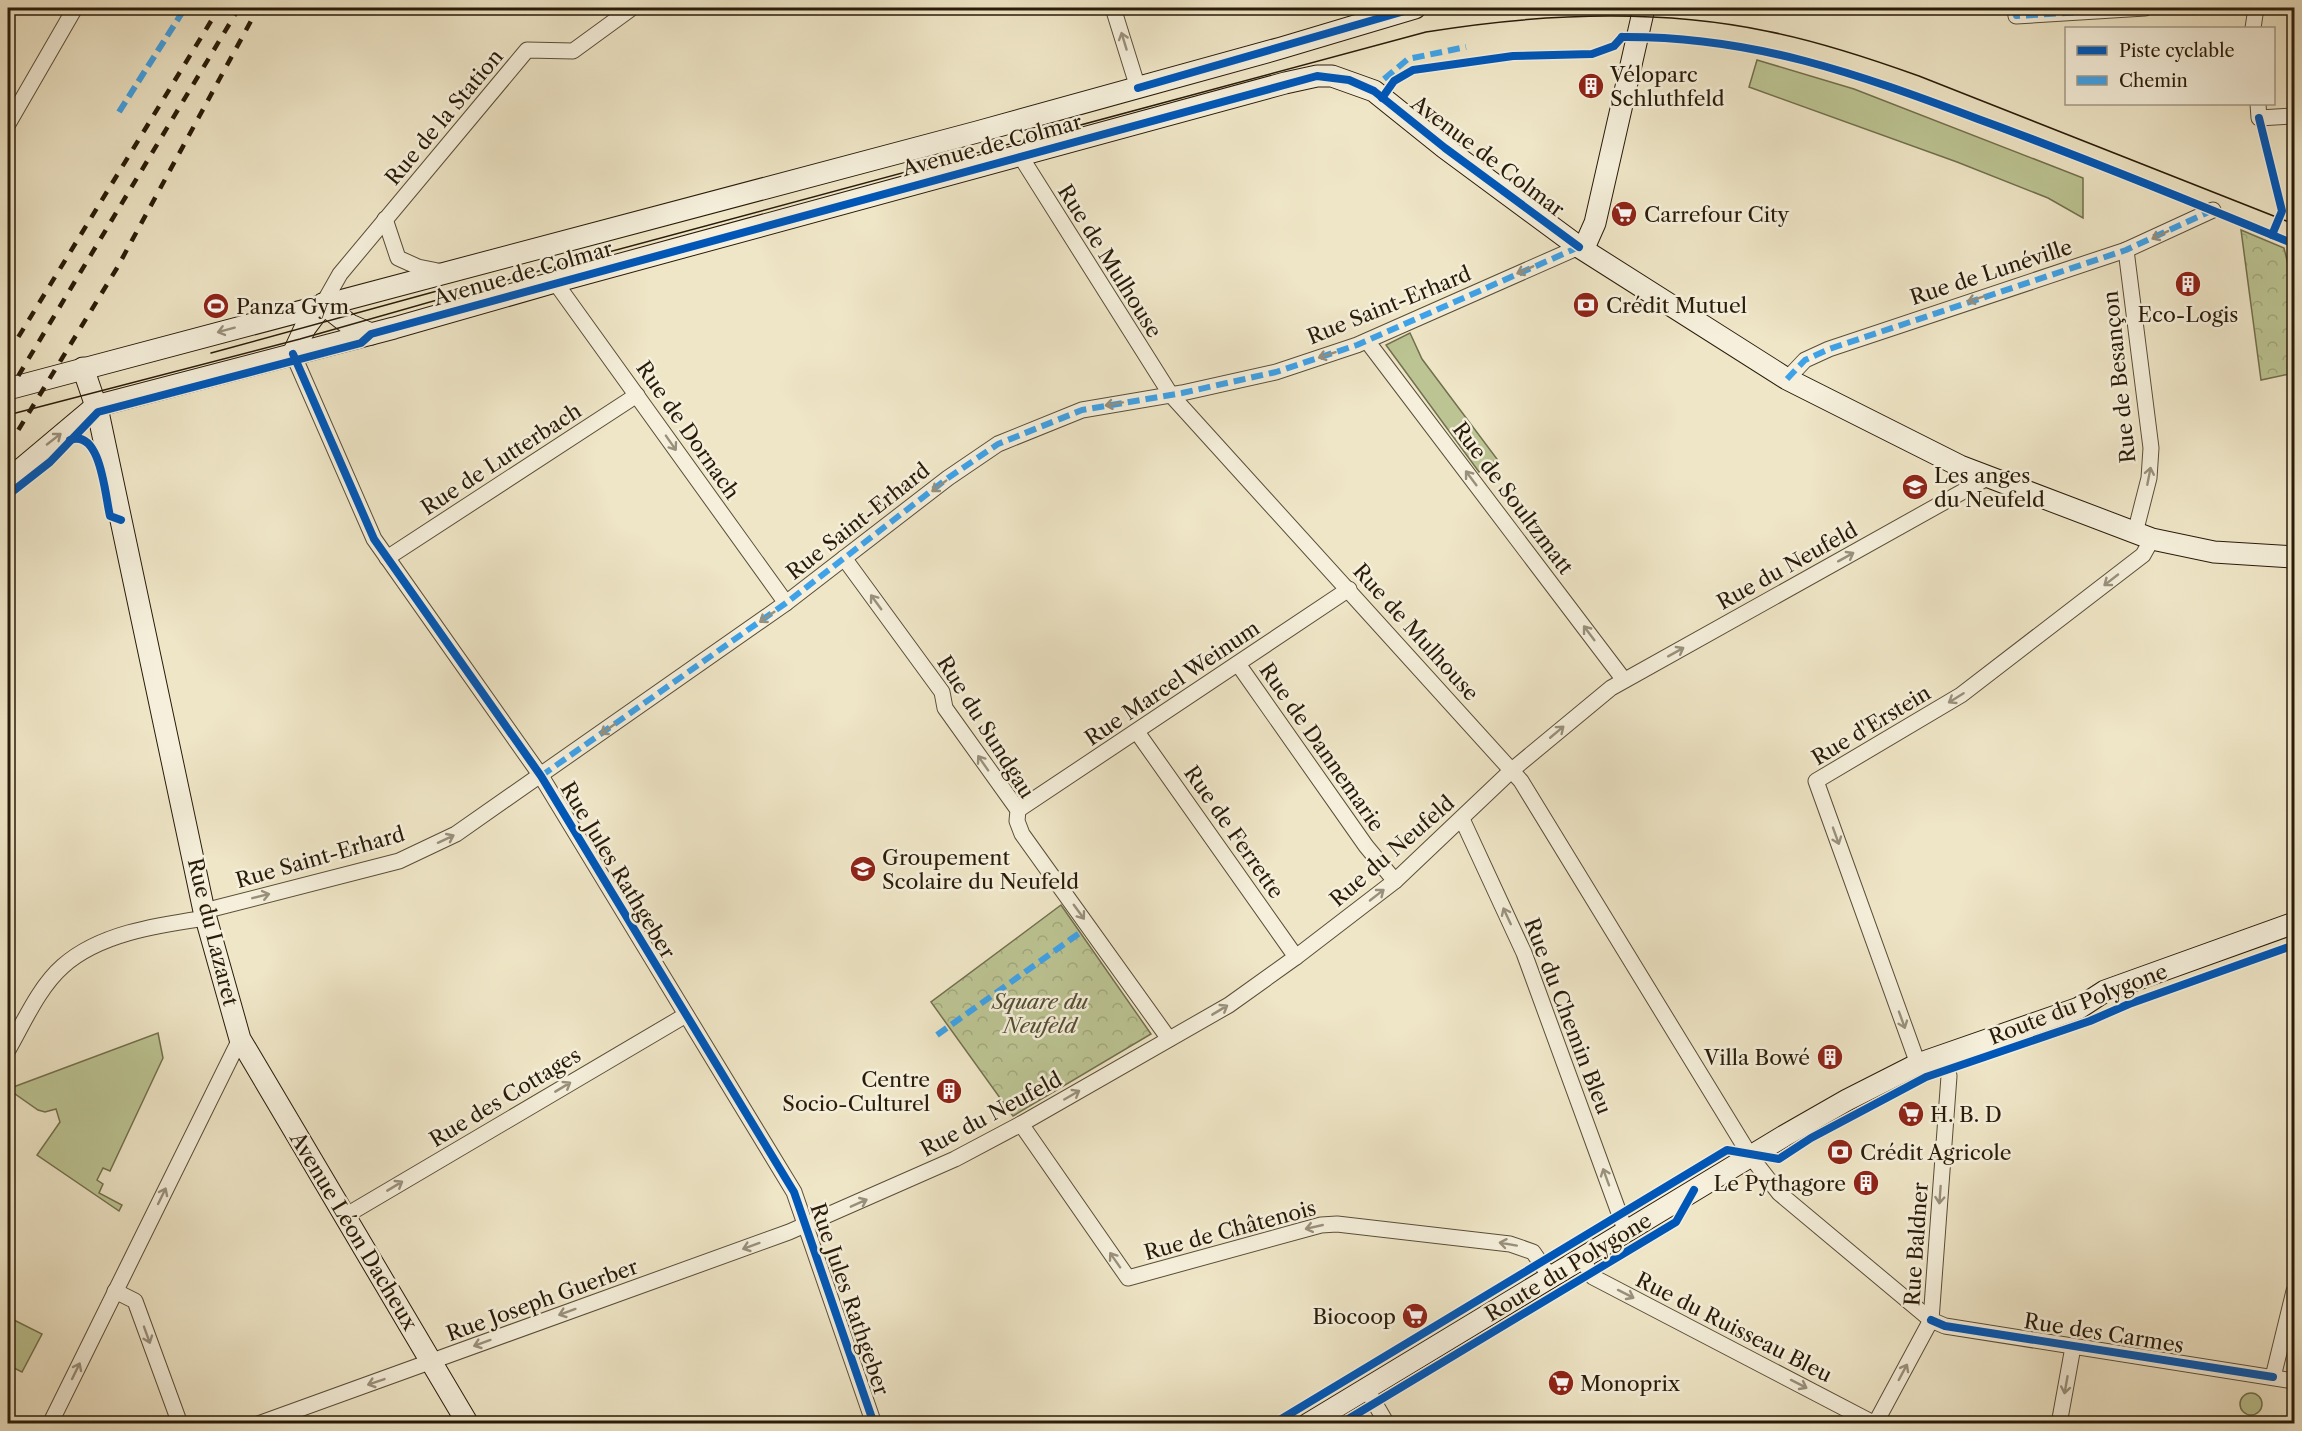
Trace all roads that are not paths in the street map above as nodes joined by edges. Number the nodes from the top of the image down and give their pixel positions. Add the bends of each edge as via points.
1 (75, 8) edge
2 (632, 8) edge
3 (1117, 8) edge
4 (1415, 8) edge
5 (1644, 8) edge
6 (2145, 8) edge
7 (2256, 8) edge
8 (2015, 12) edge
9 (2253, 27) edge
10 (1138, 88) junction
11 (2258, 111) edge
12 (2295, 117) edge
13 (8, 124) edge
14 (1021, 157) junction
15 (2213, 210) dead end
16 (385, 219) junction
17 (1579, 246) junction
18 (2126, 250) junction
19 (446, 272) junction
20 (555, 282) junction
21 (323, 304) junction
22 (371, 334) junction
23 (1367, 340) junction
24 (293, 354) junction
25 (83, 368) junction
26 (1787, 379) junction
27 (8, 389) edge
28 (637, 395) junction
29 (1171, 395) junction
30 (96, 406) junction
31 (1986, 478) junction
32 (8, 480) edge
33 (2143, 536) junction
34 (2295, 557) edge
35 (387, 558) junction
36 (844, 558) junction
37 (1349, 590) junction
38 (786, 603) junction
39 (1238, 664) junction
40 (1624, 680) junction
41 (1137, 732) junction
42 (1512, 770) junction
43 (541, 776) junction
44 (1018, 810) junction
45 (1462, 819) junction
46 (1395, 881) junction
47 (205, 914) junction
48 (2295, 923) edge
49 (1296, 957) junction
50 (686, 1015) junction
51 (240, 1038) junction
52 (1169, 1039) junction
53 (8, 1050) edge
54 (1944, 1054) junction
55 (1918, 1064) junction
56 (1021, 1124) junction
57 (1751, 1157) junction
58 (345, 1216) junction
59 (806, 1226) junction
60 (1626, 1232) junction
61 (1582, 1259) junction
62 (1551, 1278) junction
63 (2295, 1291) edge
64 (115, 1292) junction
65 (1931, 1320) junction
66 (2073, 1347) junction
67 (432, 1362) junction
68 (2273, 1377) junction
69 (2295, 1381) edge
70 (1366, 1389) junction
71 (50, 1424) edge
72 (180, 1424) edge
73 (258, 1424) edge
74 (468, 1424) edge
75 (874, 1424) edge
76 (1308, 1424) edge
77 (1387, 1424) edge
78 (1875, 1424) edge
79 (2059, 1424) edge

1 - 13 street
2 - 16 street, Rue de la Station via 573,51 527,50
10 -> 3 street via 1114,11
4 - 10 street, Avenue de Colmar
5 - 17 street via 1595,224 1587,241
6 - 8 street
7 - 9 street
10 - 19 street, Avenue de Colmar
11 - 12 street
14 - 17 street, Avenue de Colmar via 1285,83 1332,76 1374,91
14 - 20 street, Avenue de Colmar
14 - 29 street, Rue de Mulhouse
15 -> 18 street, Rue de Lunéville
16 - 19 street via 398,258 418,267
16 - 21 street, Rue de la Station via 340,274
17 -> 23 street, Rue Saint-Erhard
17 - 26 street, Avenue de Colmar
18 -> 26 street, Rue de Lunéville via 1829,349 1805,360
33 -> 18 street, Rue de Besançon via 2151,456
19 - 21 street, Avenue de Colmar
20 - 22 street, Avenue de Colmar
20 - 28 street, Rue de Dornach
21 - 22 street via 350,325
21 - 24 street via 305,328
21 -> 25 street, Avenue de Colmar
22 - 24 street, Avenue de Colmar
23 -> 29 street, Rue Saint-Erhard via 1276,372
40 -> 23 street, Rue de Soultzmatt
24 - 30 street, Avenue de Colmar
24 - 35 street, Rue Jules Rathgeber via 374,539
25 - 27 street, Avenue de Colmar
25 - 30 street, Rue du Lazaret
26 - 31 street, Avenue de Colmar
28 - 35 street, Rue de Lutterbach
28 -> 38 street, Rue de Dornach
29 -> 36 street, Rue Saint-Erhard via 1082,410 999,444
29 - 37 street, Rue de Mulhouse
32 -> 30 street, Avenue de Colmar
30 - 47 street, Rue du Lazaret
31 - 33 street, Avenue de Colmar
40 -> 31 street, Rue du Neufeld
33 - 34 street, Avenue de Colmar via 2214,552
33 -> 55 street, Rue d'Erstein via 2143,555 1961,695 1816,781
35 - 43 street, Rue Jules Rathgeber
36 - 38 street, Rue Saint-Erhard
44 -> 36 street, Rue du Sundgau via 945,708 942,692
37 - 39 street, Rue Marcel Weinum
37 - 42 street, Rue de Mulhouse
38 -> 43 street, Rue Saint-Erhard
39 - 41 street, Rue Marcel Weinum
39 - 46 street, Rue de Dannemarie
42 -> 40 street, Rue du Neufeld via 1599,696
41 - 44 street, Rue Marcel Weinum
41 - 49 street, Rue de Ferrette
42 - 45 street, Rue du Neufeld
42 - 57 street, Rue de Mulhouse
47 -> 43 street, Rue Saint-Erhard via 399,861 456,834
43 - 50 street, Rue Jules Rathgeber
44 -> 52 street, Rue du Sundgau via 1022,834
45 - 46 street, Rue du Neufeld
60 -> 45 street, Rue du Chemin Bleu via 1524,953
49 -> 46 street, Rue du Neufeld
47 - 51 street, Rue du Lazaret
47 - 53 street, Rue Saint-Erhard via 121,936 79,954 48,983
48 - 54 street, Route du Polygone via 2105,991 2079,1008
52 -> 49 street, Rue du Neufeld via 1229,1005
58 -> 50 street, Rue des Cottages
50 - 59 street, Rue Jules Rathgeber via 794,1192
51 - 58 street, Avenue Léon Dacheux
64 -> 51 street
56 -> 52 street, Rue du Neufeld
54 - 55 street, Route du Polygone
54 -> 65 street, Rue Baldner via 1949,1076
55 - 57 street, Route du Polygone via 1811,1120
59 -> 56 street, Rue du Neufeld via 955,1159
62 -> 56 street, Rue de Châtenois via 1533,1252 1510,1244 1336,1224 1128,1278
57 - 60 street, Route du Polygone
57 - 65 street, Rue des Carmes via 1779,1193
58 - 67 street, Avenue Léon Dacheux
59 -> 67 street, Rue Joseph Guerber
59 - 75 street, Rue Jules Rathgeber
60 - 61 street, Route du Polygone
61 - 62 street, Route du Polygone
61 -> 78 street, Rue du Ruisseau Bleu via 1593,1277
62 - 70 street, Route du Polygone
63 - 68 street
71 -> 64 street
64 -> 72 street via 135,1301
65 - 66 street, Rue des Carmes via 1945,1326
78 -> 65 street, Rue Baldner
66 - 68 street, Rue des Carmes
66 -> 79 street
67 -> 73 street, Rue Joseph Guerber
67 - 74 street, Avenue Léon Dacheux
68 - 69 street, Rue des Carmes
70 - 76 street, Route du Polygone
70 - 77 street

